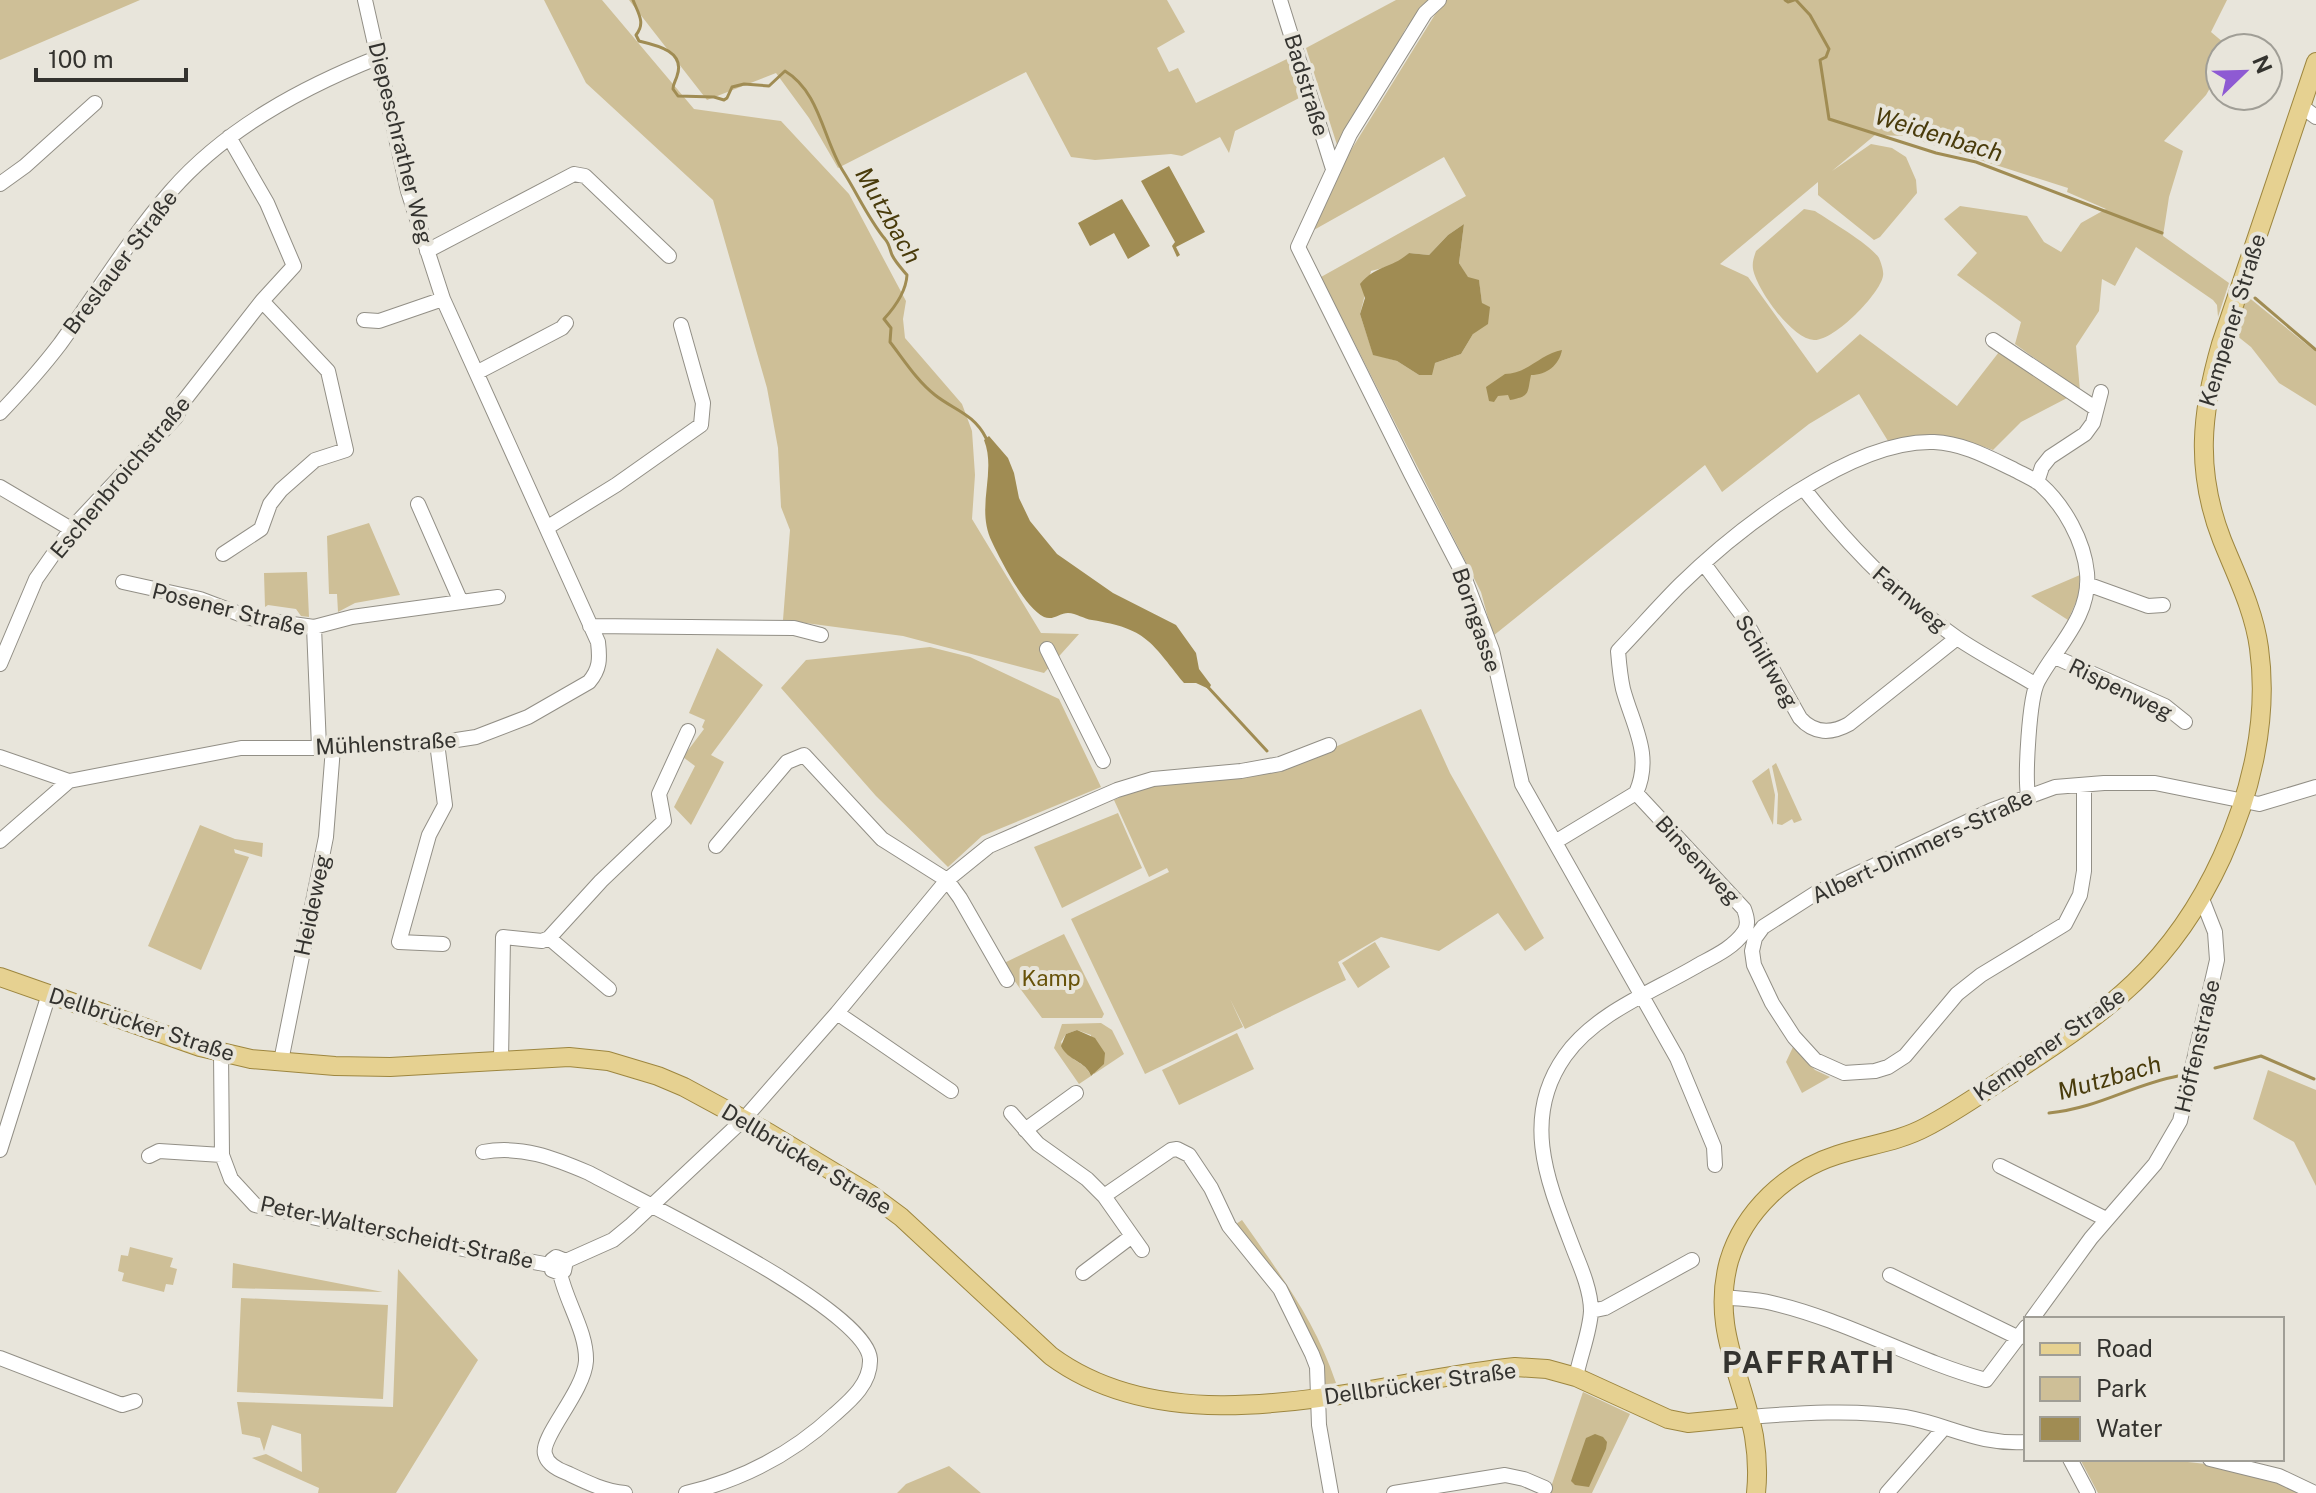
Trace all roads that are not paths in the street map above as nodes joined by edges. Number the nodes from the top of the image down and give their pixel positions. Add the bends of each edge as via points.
1 (365, 0) edge
2 (1280, 0) edge
3 (1439, 0) edge
4 (379, 57) junction
5 (2316, 62) edge
6 (95, 103) dead end
7 (2308, 112) edge
8 (229, 137) junction
9 (1333, 169) junction
10 (0, 184) edge
11 (427, 251) junction
12 (669, 256) dead end
13 (443, 299) junction
14 (262, 301) junction
15 (364, 320) dead end
16 (566, 323) dead end
17 (681, 325) dead end
18 (1993, 340) dead end
19 (478, 372) junction
20 (2101, 392) dead end
21 (2095, 408) junction
22 (0, 413) edge
23 (2037, 482) junction
24 (0, 487) edge
25 (1804, 489) junction
26 (418, 504) dead end
27 (548, 527) junction
28 (71, 529) junction
29 (223, 554) dead end
30 (1704, 564) junction
31 (123, 582) dead end
32 (2087, 584) junction
33 (498, 597) dead end
34 (461, 602) junction
35 (2163, 605) dead end
36 (590, 626) junction
37 (314, 627) junction
38 (821, 635) dead end
39 (1957, 638) junction
40 (1047, 649) dead end
41 (2055, 657) junction
42 (0, 664) edge
43 (2036, 685) junction
44 (2185, 722) dead end
45 (688, 731) dead end
46 (437, 743) junction
47 (1329, 745) dead end
48 (326, 748) junction
49 (0, 757) edge
50 (1103, 761) dead end
51 (69, 781) junction
52 (2084, 785) junction
53 (2316, 787) edge
54 (1636, 793) junction
55 (2028, 795) junction
56 (2244, 802) junction
57 (0, 841) edge
58 (1555, 842) junction
59 (716, 846) dead end
60 (947, 880) junction
61 (2202, 899) junction
62 (1750, 935) junction
63 (549, 938) junction
64 (443, 944) dead end
65 (0, 977) edge
66 (1007, 980) dead end
67 (609, 989) dead end
68 (49, 994) junction
69 (1642, 997) junction
70 (837, 1013) junction
71 (221, 1053) junction
72 (281, 1061) junction
73 (501, 1061) junction
74 (951, 1091) dead end
75 (1076, 1093) dead end
76 (1011, 1113) dead end
77 (744, 1119) junction
78 (1025, 1130) junction
79 (0, 1150) edge
80 (483, 1152) dead end
81 (222, 1155) junction
82 (149, 1156) dead end
83 (1715, 1165) dead end
84 (2000, 1166) dead end
85 (1104, 1196) junction
86 (650, 1205) junction
87 (2106, 1219) junction
88 (1132, 1236) junction
89 (1142, 1250) dead end
90 (1692, 1260) dead end
91 (559, 1266) junction
92 (1083, 1273) dead end
93 (1890, 1275) dead end
94 (1723, 1297) junction
95 (1591, 1311) junction
96 (2033, 1317) edge
97 (2022, 1332) edge
98 (0, 1358) edge
99 (1576, 1377) junction
100 (1320, 1396) junction
101 (135, 1401) dead end
102 (1749, 1417) junction
103 (1944, 1428) junction
104 (2024, 1442) edge
105 (2071, 1461) edge
106 (2218, 1461) edge
107 (1545, 1488) dead end
108 (1445, 1489) edge
109 (625, 1493) edge
110 (686, 1493) edge
111 (1331, 1493) edge
112 (1394, 1493) edge
113 (1756, 1493) edge
114 (1887, 1493) edge
115 (2088, 1493) edge
116 (2315, 1493) edge

1 - 4 street, Diepeschrather Weg
2 - 9 street, Badstraße
3 - 9 street via 1425,13 1371,97
4 - 8 street, Breslauer Straße via 290,97
4 - 11 street, Diepeschrather Weg via 408,191
5 - 7 main road, Kempener Straße
6 - 10 street
7 - 56 main road, Kempener Straße via 2221,344 2204,415 2202,455 2208,490 2260,650 2262,712
8 - 14 street, Eschenbroichstraße via 267,203 294,266
8 - 22 street, Breslauer Straße via 173,189 58,346
9 - 58 street, Borngasse via 1298,247 1463,574 1492,650 1522,784
11 - 12 street via 574,174 585,176
11 - 13 street, Diepeschrather Weg
13 - 15 street via 379,321
13 - 19 street, Diepeschrather Weg
14 - 28 street, Eschenbroichstraße via 176,417
14 - 29 street via 328,371 346,450 315,460 270,504 261,529
16 - 19 street
17 - 27 street via 703,403 701,425
18 - 21 street
19 - 27 street, Diepeschrather Weg
20 - 21 street
21 - 23 street via 2085,434 2050,457
23 - 25 street via 1968,449 1935,442 1887,448
23 - 32 street via 2077,536
24 - 28 street
25 - 30 street
25 - 39 street, Farnweg via 1875,570
26 - 34 street
27 - 36 street, Diepeschrather Weg
28 - 42 street, Eschenbroichstraße via 36,579
30 - 39 street, Schilfweg via 1742,615 1800,718 1812,729 1832,731 1849,724
30 - 54 street via 1618,651 1622,686 1644,757
31 - 37 street, Posener Straße via 200,599 250,618
32 - 35 street via 2148,606
32 - 41 street via 2077,620
33 - 34 street
34 - 37 street
36 - 38 street via 794,628
36 - 46 street, Mühlenstraße via 601,661 589,682 528,717 476,737
37 - 48 street, Posener Straße
39 - 43 street, Farnweg
40 - 50 street
41 - 43 street
41 - 44 street, Rispenweg via 2165,706
43 - 55 street via 2026,765
45 - 63 street via 659,794 664,821
46 - 48 street, Mühlenstraße
46 - 64 street via 445,805 429,835 399,942
47 - 60 street, Peter-Walterscheidt-Straße via 1280,764 1153,779 1117,790 1019,830
48 - 51 street, Mühlenstraße via 241,748
48 - 72 street, Heideweg via 326,837
49 - 51 street
51 - 57 street
52 - 55 street, Albert-Dimmers-Straße
52 - 56 street, Albert-Dimmers-Straße via 2155,783
52 - 62 street, Binsenweg via 2084,871 2080,895 2065,924 1969,984 1905,1056 1888,1067 1844,1073 1815,1060 1772,1003 1754,965
53 - 56 street via 2269,802
54 - 58 street
54 - 62 street, Binsenweg via 1744,909
55 - 62 street, Albert-Dimmers-Straße via 1816,893
56 - 61 main road, Kempener Straße
58 - 69 street, Borngasse
59 - 60 street via 787,762 804,755 882,839
60 - 66 street
60 - 70 street, Peter-Walterscheidt-Straße
61 - 87 street, Höffenstraße via 2215,932 2217,960 2180,1121 2155,1164
61 - 94 main road, Kempener Straße via 2152,966 2095,1018 1922,1130 1841,1153 1800,1172 1763,1201 1730,1260
62 - 69 street, Albert-Dimmers-Straße
63 - 67 street
63 - 73 street via 503,937
65 - 68 main road, Dellbrücker Straße
68 - 71 main road, Dellbrücker Straße
68 - 79 street
69 - 83 street, Borngasse via 1677,1058 1714,1147
69 - 95 street via 1583,1034 1564,1058 1544,1107 1541,1149
70 - 74 street
70 - 77 street, Peter-Walterscheidt-Straße
71 - 72 main road, Dellbrücker Straße
71 - 81 street, Peter-Walterscheidt-Straße
72 - 73 main road, Dellbrücker Straße via 390,1067
73 - 77 main road, Dellbrücker Straße via 569,1057 628,1066 684,1087
75 - 78 street
76 - 78 street
77 - 86 street, Peter-Walterscheidt-Straße
77 - 100 main road, Dellbrücker Straße via 901,1217 1051,1356 1093,1382 1183,1403 1268,1403
78 - 85 street
80 - 86 street via 504,1148 558,1160
81 - 82 street via 159,1151
81 - 91 street, Peter-Walterscheidt-Straße via 241,1193 264,1208
84 - 87 street
85 - 88 street
85 - 100 street via 1171,1150 1189,1155 1229,1226 1280,1289 1317,1367
86 - 91 street, Peter-Walterscheidt-Straße via 613,1240
86 - 110 street via 804,1292 855,1331 870,1359 860,1389 815,1430 765,1465
87 - 96 street, Höffenstraße
88 - 89 street
88 - 92 street
90 - 95 street
91 - 109 street via 586,1357 577,1392 545,1442 544,1454 560,1470
93 - 97 street
94 - 97 street via 1765,1301 1811,1314 1986,1380
94 - 102 main road, Kempener Straße via 1725,1337
95 - 99 street
98 - 101 street via 122,1405
99 - 100 main road, Dellbrücker Straße via 1515,1367
99 - 102 main road, Dellbrücker Straße via 1668,1419 1688,1423
100 - 111 street via 1319,1425
102 - 103 street via 1869,1414
102 - 113 main road, Kempener Straße via 1756,1446
103 - 104 street via 1980,1440
103 - 114 street
105 - 115 street
106 - 116 street via 2279,1476
107 - 108 street via 1505,1475
108 - 112 street

